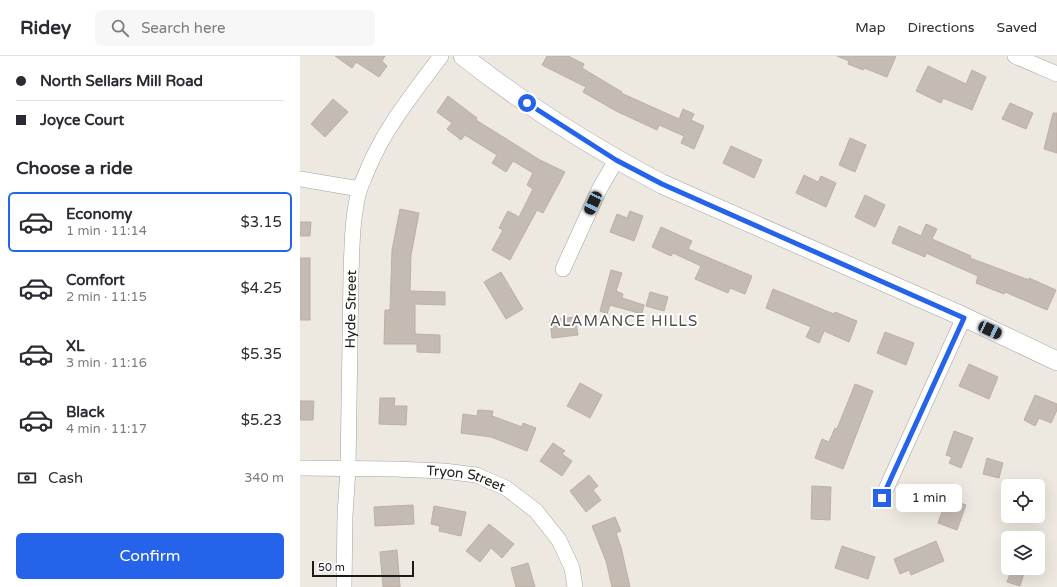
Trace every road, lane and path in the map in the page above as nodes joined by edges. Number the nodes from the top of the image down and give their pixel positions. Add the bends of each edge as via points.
1 (441, 56) edge
2 (463, 56) edge
3 (1016, 56) edge
4 (1057, 74) edge
5 (616, 160) junction
6 (300, 179) edge
7 (360, 190) junction
8 (563, 269) dead end
9 (964, 318) junction
10 (1057, 361) edge
11 (300, 468) edge
12 (348, 469) junction
13 (882, 498) dead end
14 (344, 587) edge
15 (575, 587) edge

1 - 7 street, Hyde Street via 391,124
2 - 5 street via 538,111
3 - 4 street
5 - 8 street via 599,190
5 - 9 street via 662,184
6 - 7 street
7 - 12 street, Hyde Street via 352,244
9 - 10 street
9 - 13 street
11 - 12 street, Tryon Street
12 - 14 street, Hyde Street
12 - 15 street, Tryon Street via 444,471 476,475 506,488 536,511 559,540 572,568

